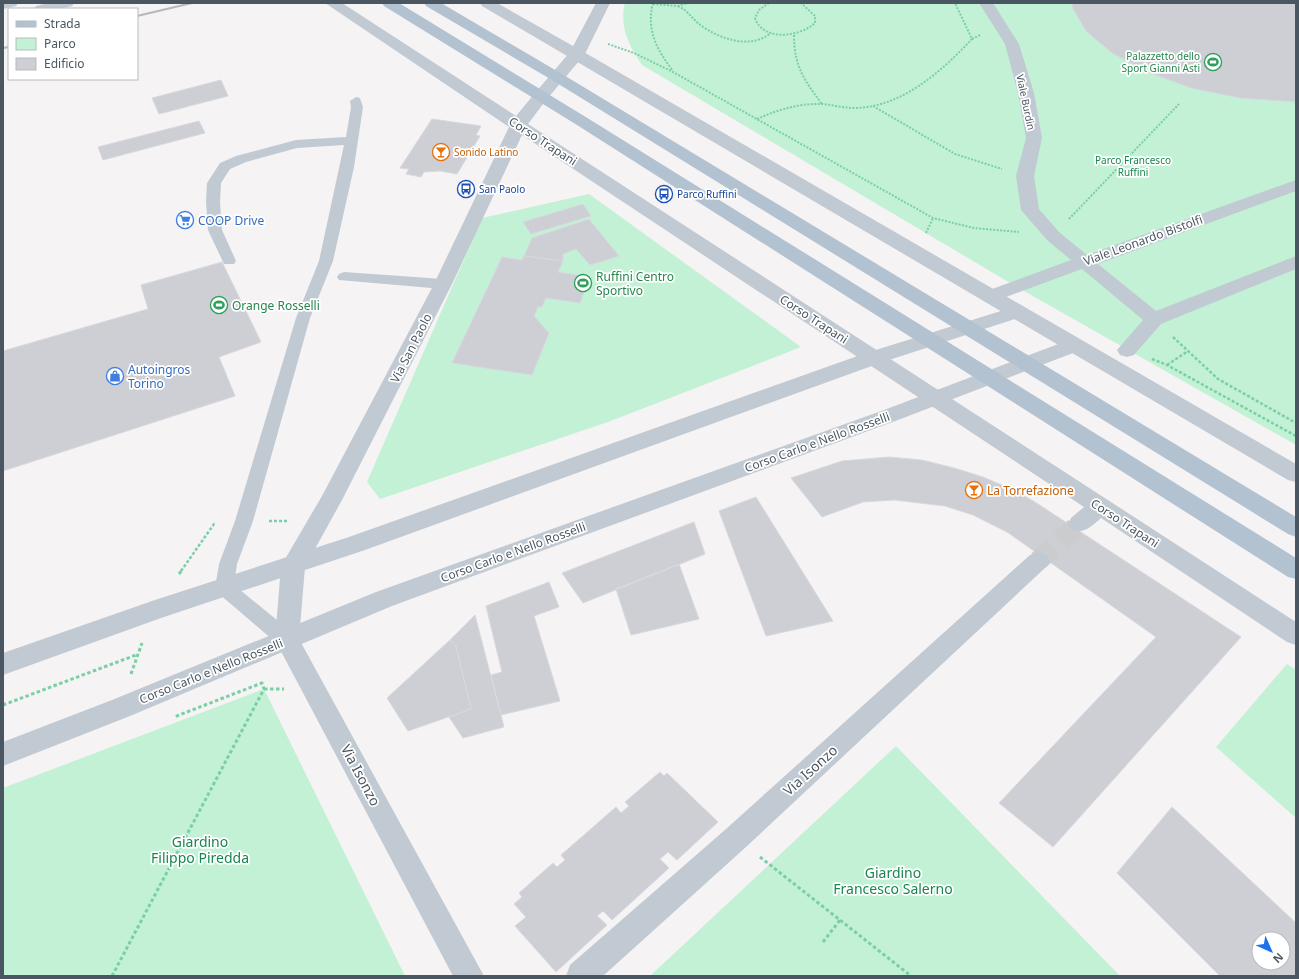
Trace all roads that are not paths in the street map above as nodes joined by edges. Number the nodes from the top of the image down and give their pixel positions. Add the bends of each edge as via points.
1 (11, 3) edge
2 (67, 3) edge
3 (332, 3) edge
4 (389, 3) edge
5 (431, 3) edge
6 (487, 3) edge
7 (603, 3) edge
8 (986, 3) edge
9 (3, 5) edge
10 (45, 8) edge
11 (577, 54) junction
12 (557, 78) junction
13 (541, 96) junction
14 (356, 101) dead end
15 (518, 124) junction
16 (351, 141) junction
17 (1296, 185) edge
18 (230, 261) dead end
19 (1086, 261) junction
20 (1296, 262) edge
21 (344, 277) dead end
22 (444, 284) junction
23 (991, 296) junction
24 (1017, 312) junction
25 (1154, 319) junction
26 (970, 328) junction
27 (930, 340) junction
28 (1074, 345) junction
29 (1127, 350) road end
30 (873, 358) junction
31 (1027, 363) junction
32 (990, 377) junction
33 (934, 399) junction
34 (1296, 474) edge
35 (1100, 507) junction
36 (1079, 524) tunnel mouth
37 (1296, 528) edge
38 (1038, 561) tunnel mouth
39 (293, 566) junction
40 (1296, 570) edge
41 (224, 588) junction
42 (1296, 635) edge
43 (287, 640) junction
44 (3, 664) edge
45 (3, 754) edge
46 (469, 976) edge
47 (581, 976) edge

1 - 9 street
2 - 10 street
3 - 15 street, Corso Trapani
4 - 13 main road
5 - 12 main road
6 - 11 street
7 - 11 street, Via San Paolo
8 - 19 street, Viale Burdin via 1012,44 1026,93 1034,138 1025,176 1030,210 1053,236
11 - 12 street, Via San Paolo
11 - 23 street
12 - 13 street, Via San Paolo
12 - 26 main road
13 - 15 street, Via San Paolo
13 - 27 main road
14 - 16 lane
15 - 22 street, Via San Paolo
15 - 30 street, Corso Trapani
16 - 18 lane via 296,144 241,158 225,166 214,183 212,202 215,230
16 - 41 lane via 326,261 303,318 244,521 228,564
17 - 19 street, Viale Leonardo Bistolfi
19 - 23 street, Viale Leonardo Bistolfi
19 - 25 street, Viale Burdin
20 - 25 street
21 - 22 lane
22 - 39 street, Via San Paolo
23 - 24 street
24 - 26 street
24 - 28 street
25 - 29 street
26 - 27 street
26 - 31 main road
27 - 30 street
27 - 32 main road
28 - 31 street, Corso Carlo e Nello Rosselli
28 - 34 street
30 - 33 street, Corso Trapani
30 - 39 street
31 - 32 street, Corso Carlo e Nello Rosselli
31 - 37 main road
32 - 33 street, Corso Carlo e Nello Rosselli
32 - 40 main road
33 - 35 street, Corso Trapani
33 - 43 street, Corso Carlo e Nello Rosselli via 392,596
35 - 36 street
35 - 42 street, Corso Trapani
38 - 47 street, Via Isonzo via 736,838
39 - 41 street
39 - 43 street
41 - 43 lane
41 - 44 street
43 - 45 street, Corso Carlo e Nello Rosselli
43 - 46 street, Via Isonzo

